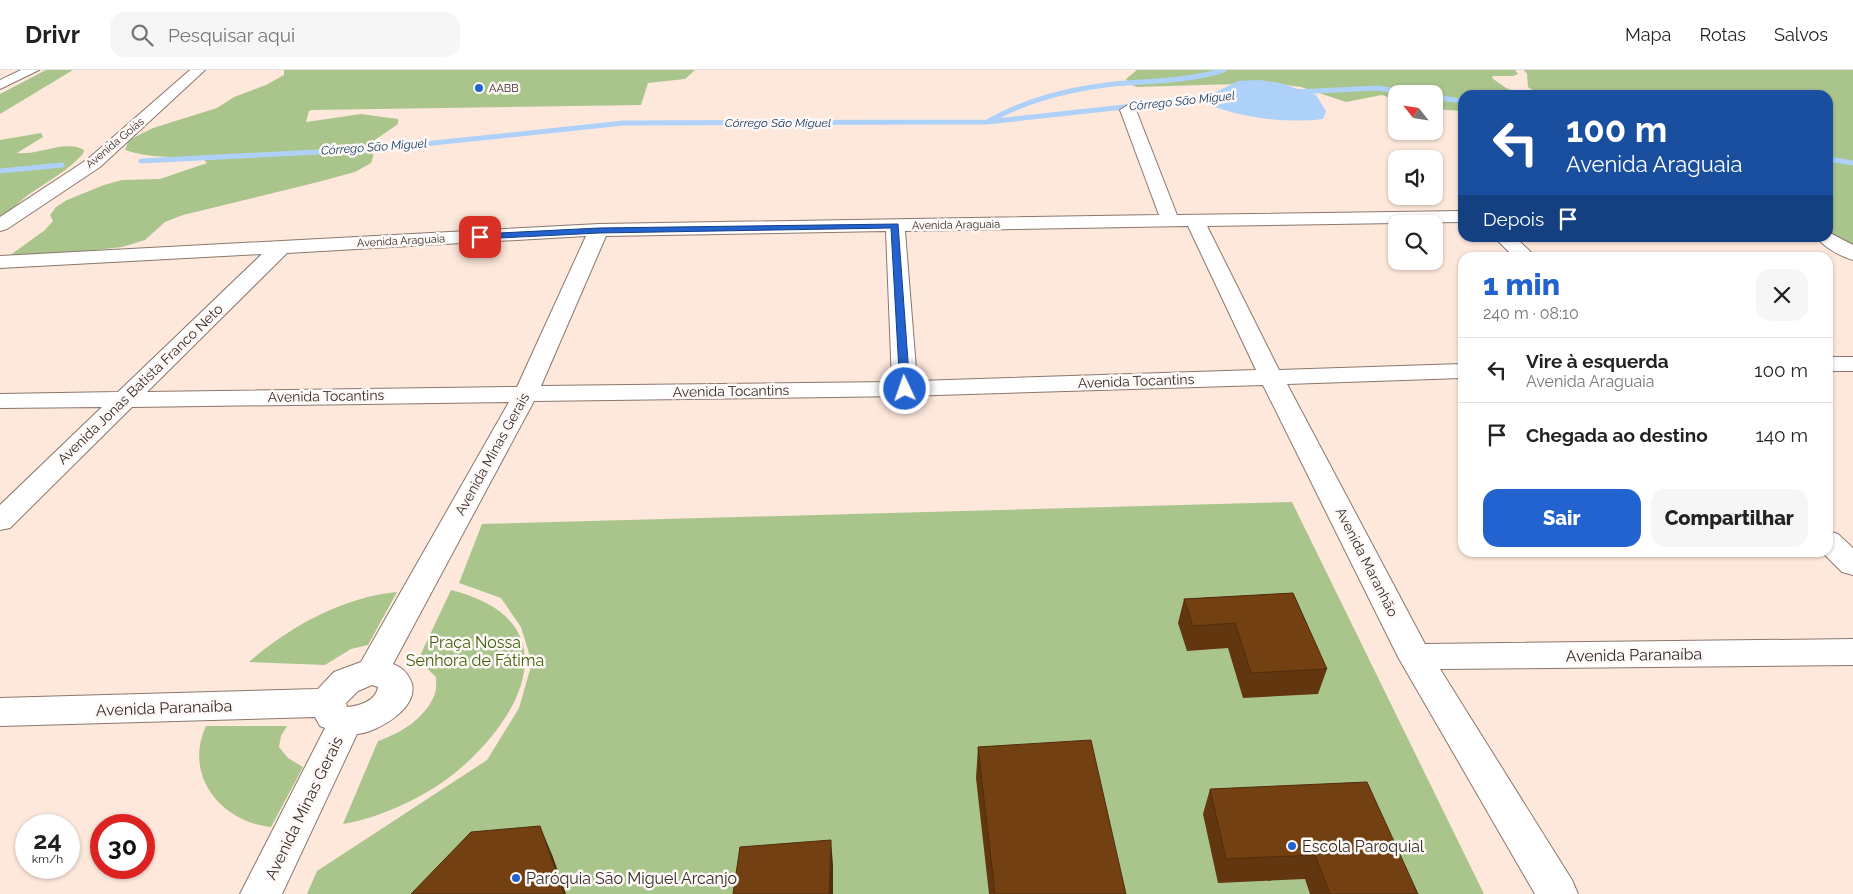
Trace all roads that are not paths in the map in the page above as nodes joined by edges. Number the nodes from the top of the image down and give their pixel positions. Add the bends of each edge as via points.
1 (12, 70) edge
2 (32, 70) edge
3 (198, 70) edge
4 (0, 76) edge
5 (0, 86) edge
6 (1128, 110) dead end
7 (1458, 216) edge
8 (1182, 221) junction
9 (0, 225) edge
10 (895, 226) junction
11 (599, 230) junction
12 (1509, 242) edge
13 (1833, 242) edge
14 (281, 247) junction
15 (1520, 252) edge
16 (1853, 254) edge
17 (0, 262) edge
18 (1833, 364) edge
19 (1853, 364) edge
20 (1458, 371) edge
21 (1271, 377) junction
22 (905, 389) junction
23 (526, 393) junction
24 (123, 399) junction
25 (0, 401) edge
26 (0, 521) edge
27 (1833, 546) edge
28 (1853, 565) edge
29 (1853, 652) edge
30 (1416, 657) junction
31 (0, 712) edge
32 (337, 712) junction
33 (261, 894) edge
34 (1557, 894) edge

1 - 4 street
2 - 5 street
3 - 9 street, Avenida Goiás via 94,164
6 - 8 street, Avenida Maranhão
7 - 8 street, Avenida Araguaia
8 - 10 street, Avenida Araguaia
8 - 21 street, Avenida Maranhão
10 - 11 street, Avenida Araguaia
10 - 22 street
11 - 14 street, Avenida Araguaia
11 - 23 street, Avenida Minas Gerais
12 - 15 street
13 - 16 street
14 - 17 street, Avenida Araguaia
14 - 24 street, Avenida Jonas Batista Franco Neto
18 - 19 street
20 - 21 street, Avenida Tocantins
21 - 22 street, Avenida Tocantins
21 - 30 street, Avenida Maranhão
22 - 23 street, Avenida Tocantins
23 - 24 street, Avenida Tocantins
23 - 32 street, Avenida Minas Gerais via 372,672 390,675 395,680 394,696 369,718
24 - 25 street, Avenida Tocantins
24 - 26 street, Avenida Jonas Batista Franco Neto
27 - 28 street
29 - 30 street, Avenida Paranaíba
30 - 34 street, Avenida Maranhão
31 - 32 street, Avenida Paranaíba
32 - 33 street, Avenida Minas Gerais

